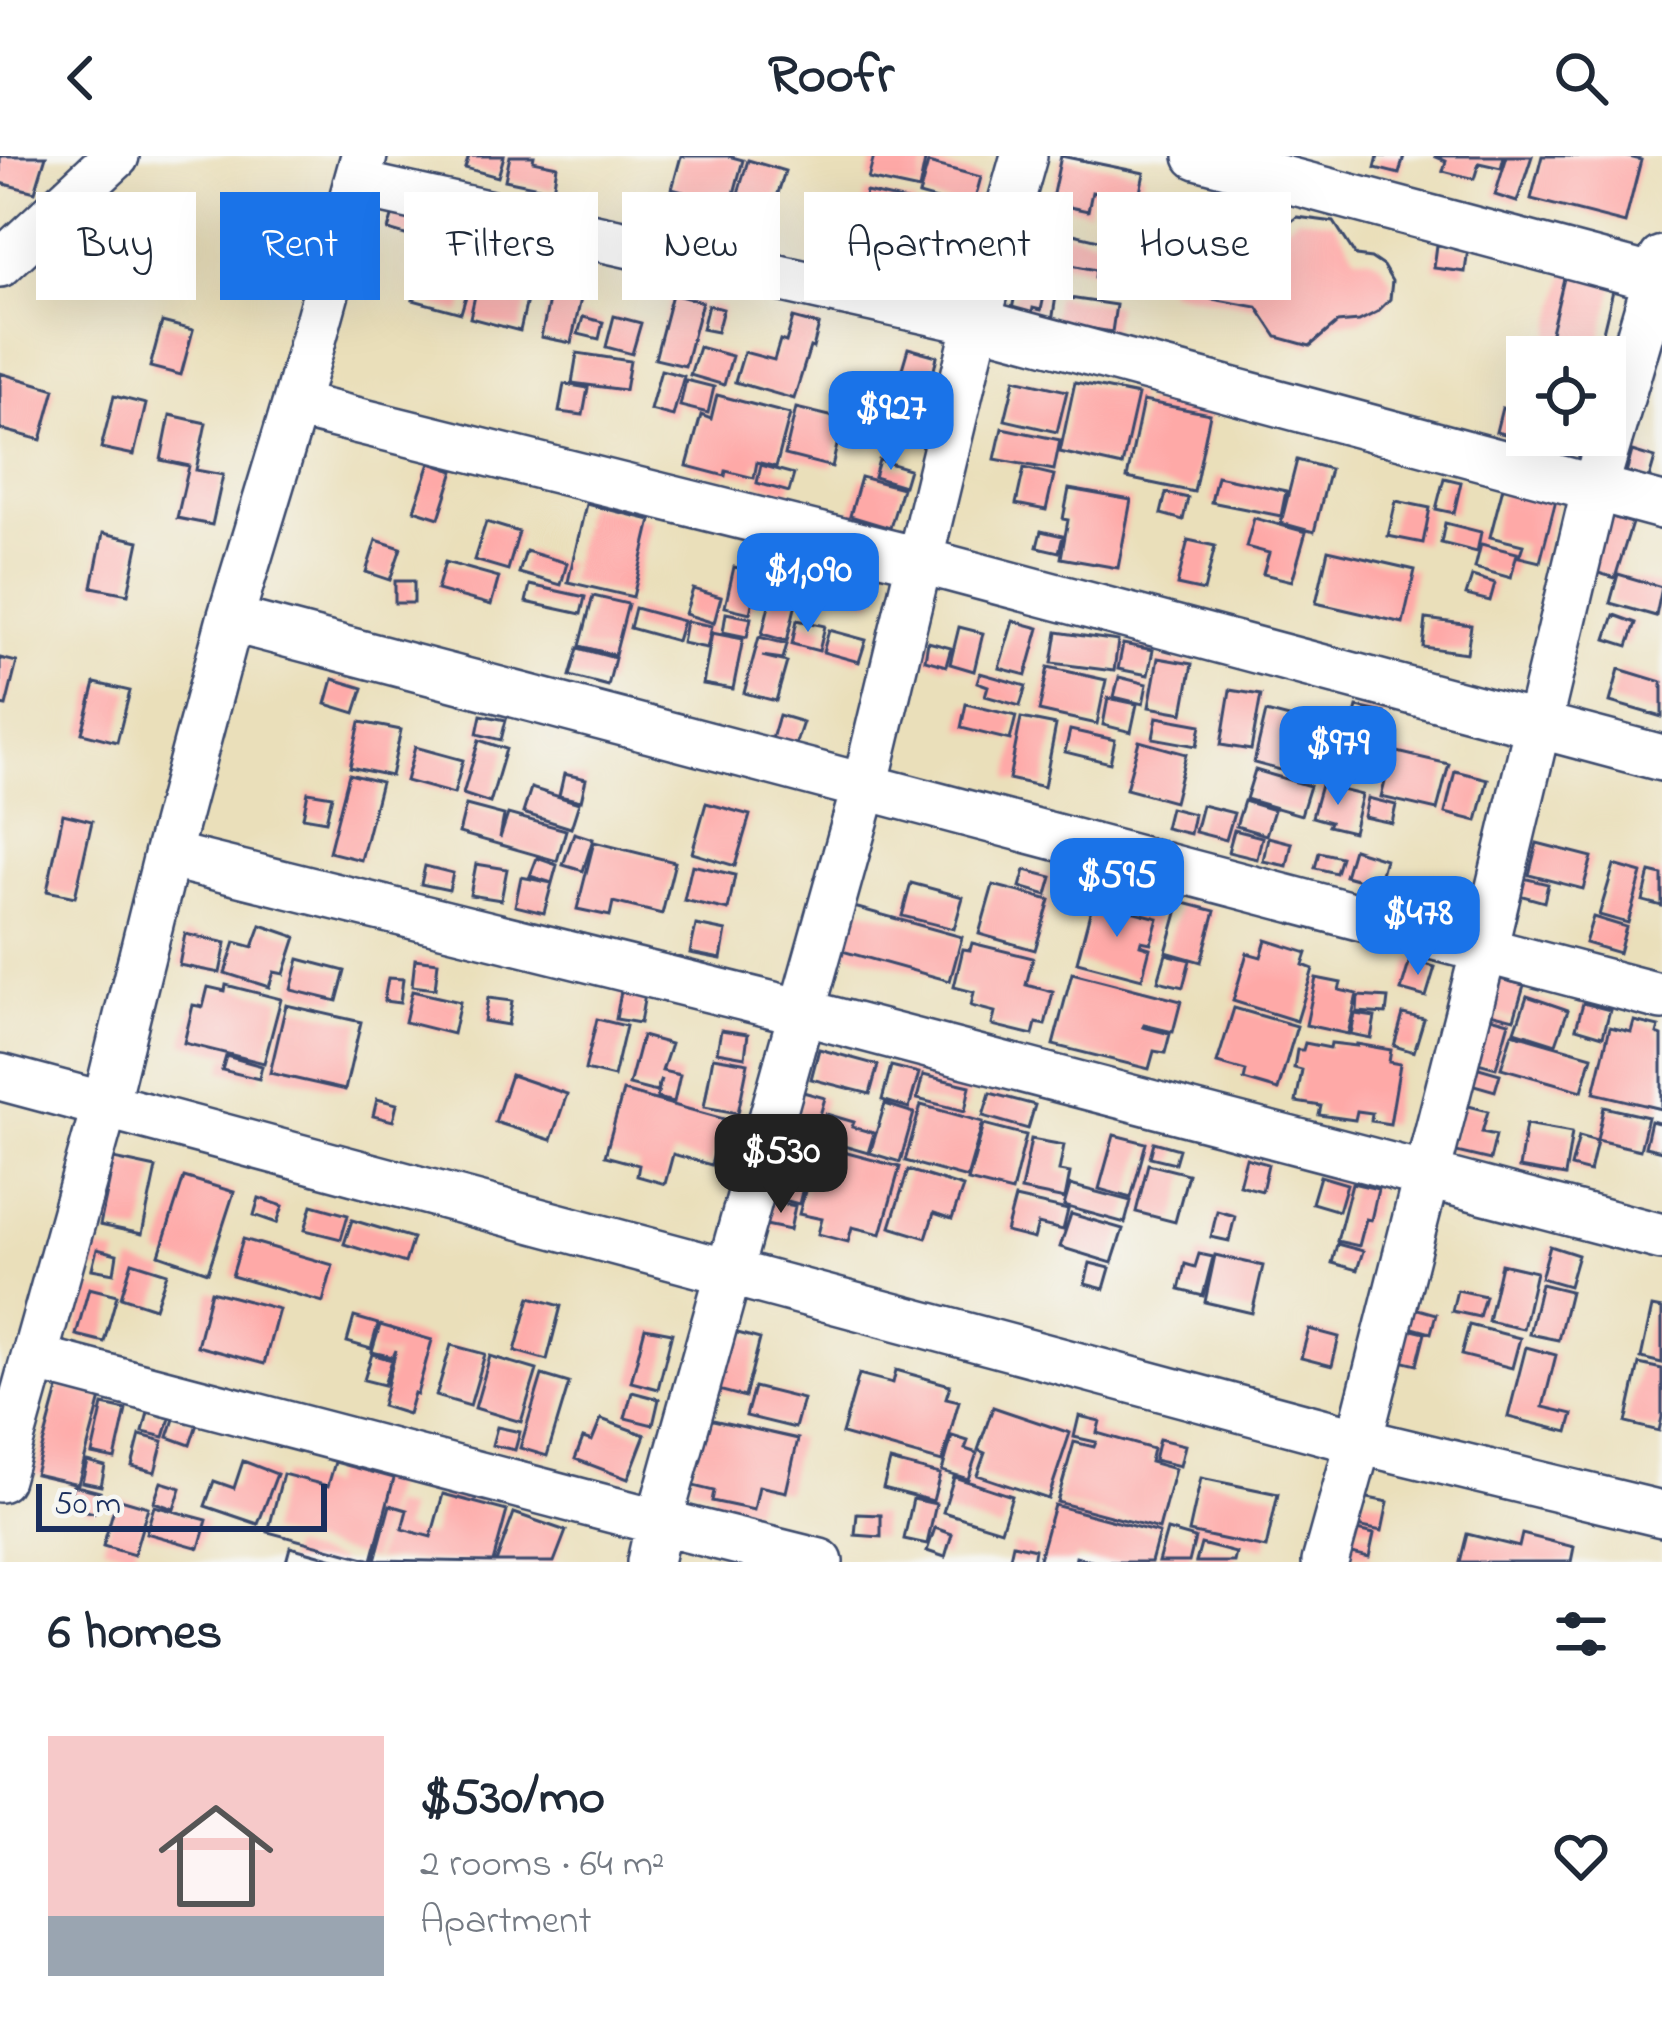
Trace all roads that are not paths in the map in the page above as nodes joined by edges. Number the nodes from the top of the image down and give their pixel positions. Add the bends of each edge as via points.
1 (116, 156) edge
2 (1024, 156) edge
3 (1197, 156) edge
4 (360, 170) edge
5 (0, 264) edge
6 (1660, 272) edge
7 (977, 322) junction
8 (295, 405) junction
9 (1595, 487) junction
10 (1662, 506) edge
11 (918, 560) junction
12 (230, 619) junction
13 (1538, 725) junction
14 (1662, 758) edge
15 (865, 786) junction
16 (167, 855) junction
17 (1484, 950) junction
18 (1662, 997) edge
19 (802, 1012) junction
20 (0, 1077) edge
21 (105, 1105) junction
22 (1426, 1177) junction
23 (1662, 1237) edge
24 (729, 1271) junction
25 (34, 1358) junction
26 (1359, 1441) junction
27 (0, 1479) edge
28 (1662, 1514) edge
29 (654, 1542) edge
30 (820, 1562) edge
31 (1325, 1562) edge

1 - 5 street
2 - 7 street
3 - 6 street
4 - 7 street
4 - 8 street
6 - 9 street
7 - 9 street
7 - 11 street
8 - 11 street
8 - 12 street
9 - 10 street
9 - 13 street
11 - 13 street
11 - 15 street
12 - 15 street
12 - 16 street
13 - 14 street
13 - 17 street
15 - 17 street
15 - 19 street
16 - 19 street
16 - 21 street
17 - 18 street
17 - 22 street
19 - 22 street
19 - 24 street
20 - 21 street
21 - 24 street
21 - 25 street
22 - 23 street
22 - 26 street
24 - 26 street
24 - 29 street
25 - 27 street
25 - 29 street
26 - 28 street
26 - 31 street
29 - 30 street

